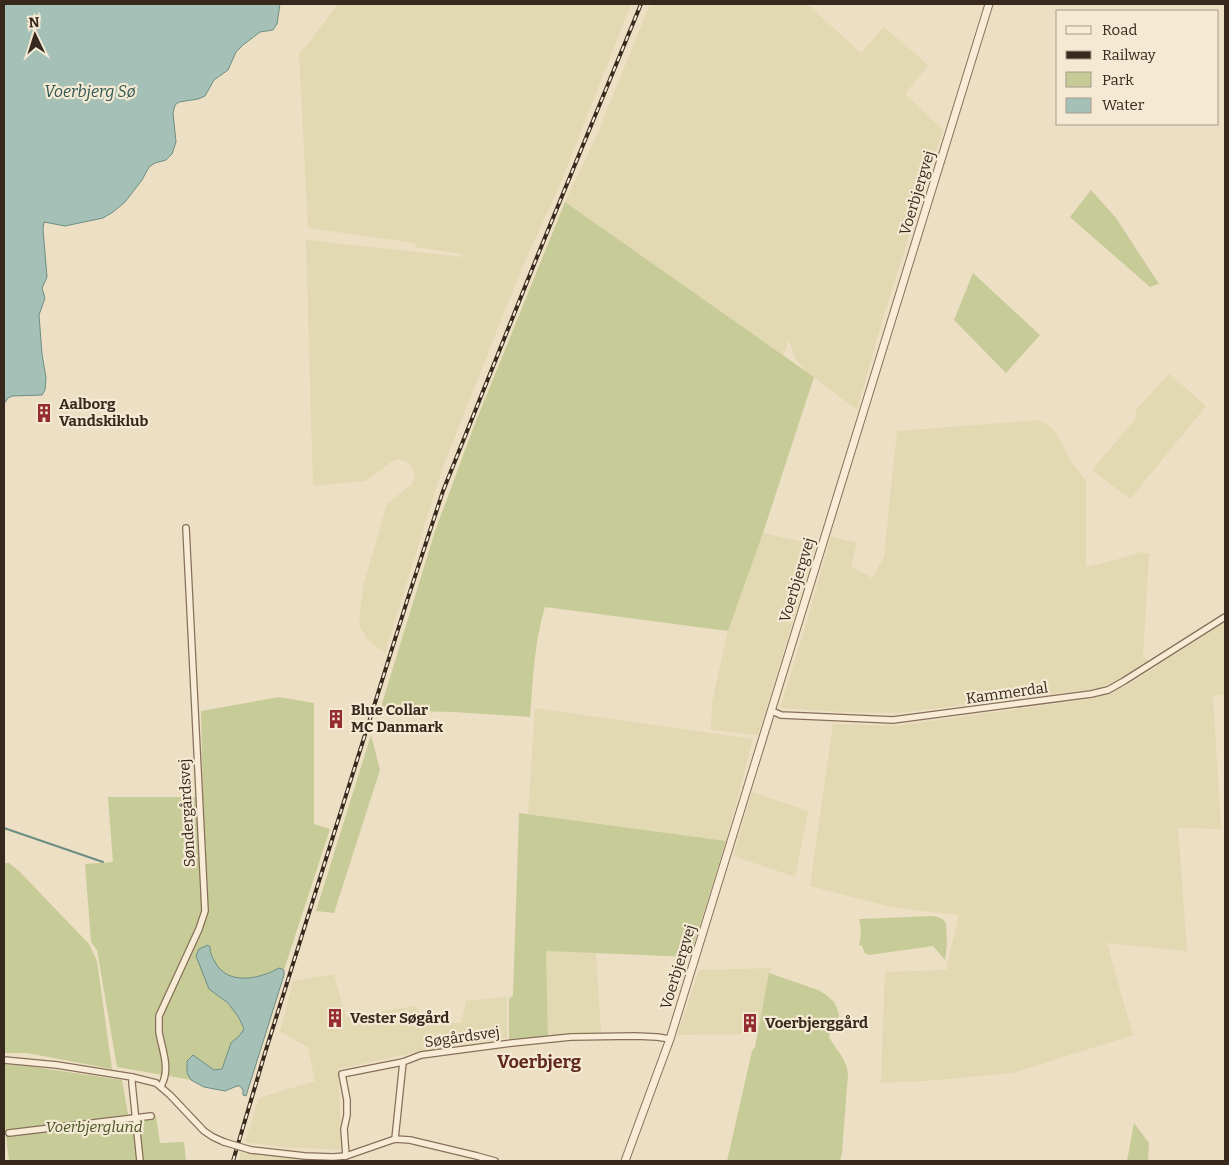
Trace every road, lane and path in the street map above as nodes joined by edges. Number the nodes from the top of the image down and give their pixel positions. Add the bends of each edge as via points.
1 (989, 4) edge
2 (186, 528) dead end
3 (1225, 617) edge
4 (772, 711) junction
5 (670, 1039) junction
6 (4, 1060) edge
7 (403, 1062) junction
8 (132, 1077) junction
9 (161, 1086) junction
10 (151, 1116) dead end
11 (135, 1118) junction
12 (9, 1133) dead end
13 (395, 1139) junction
14 (346, 1156) junction
15 (140, 1161) edge
16 (494, 1161) edge
17 (625, 1161) edge

1 - 4 street, Voerbjergvej
2 - 9 street, Søndergårdsvej via 204,911 159,1016 166,1067
3 - 4 street, Kammerdal via 1124,681 1092,694 893,720 781,715
4 - 5 street, Voerbjergvej
5 - 7 street, Søgårdsvej via 571,1037 421,1056
5 - 17 street, Voerbjergvej
6 - 8 street
7 - 13 street
7 - 14 street, Søgårdsvej via 342,1074 347,1100
8 - 9 street
8 - 11 street
9 - 14 street, bridge via 213,1138 251,1150
10 - 11 street
11 - 12 street
11 - 15 street
13 - 14 street
13 - 16 street

